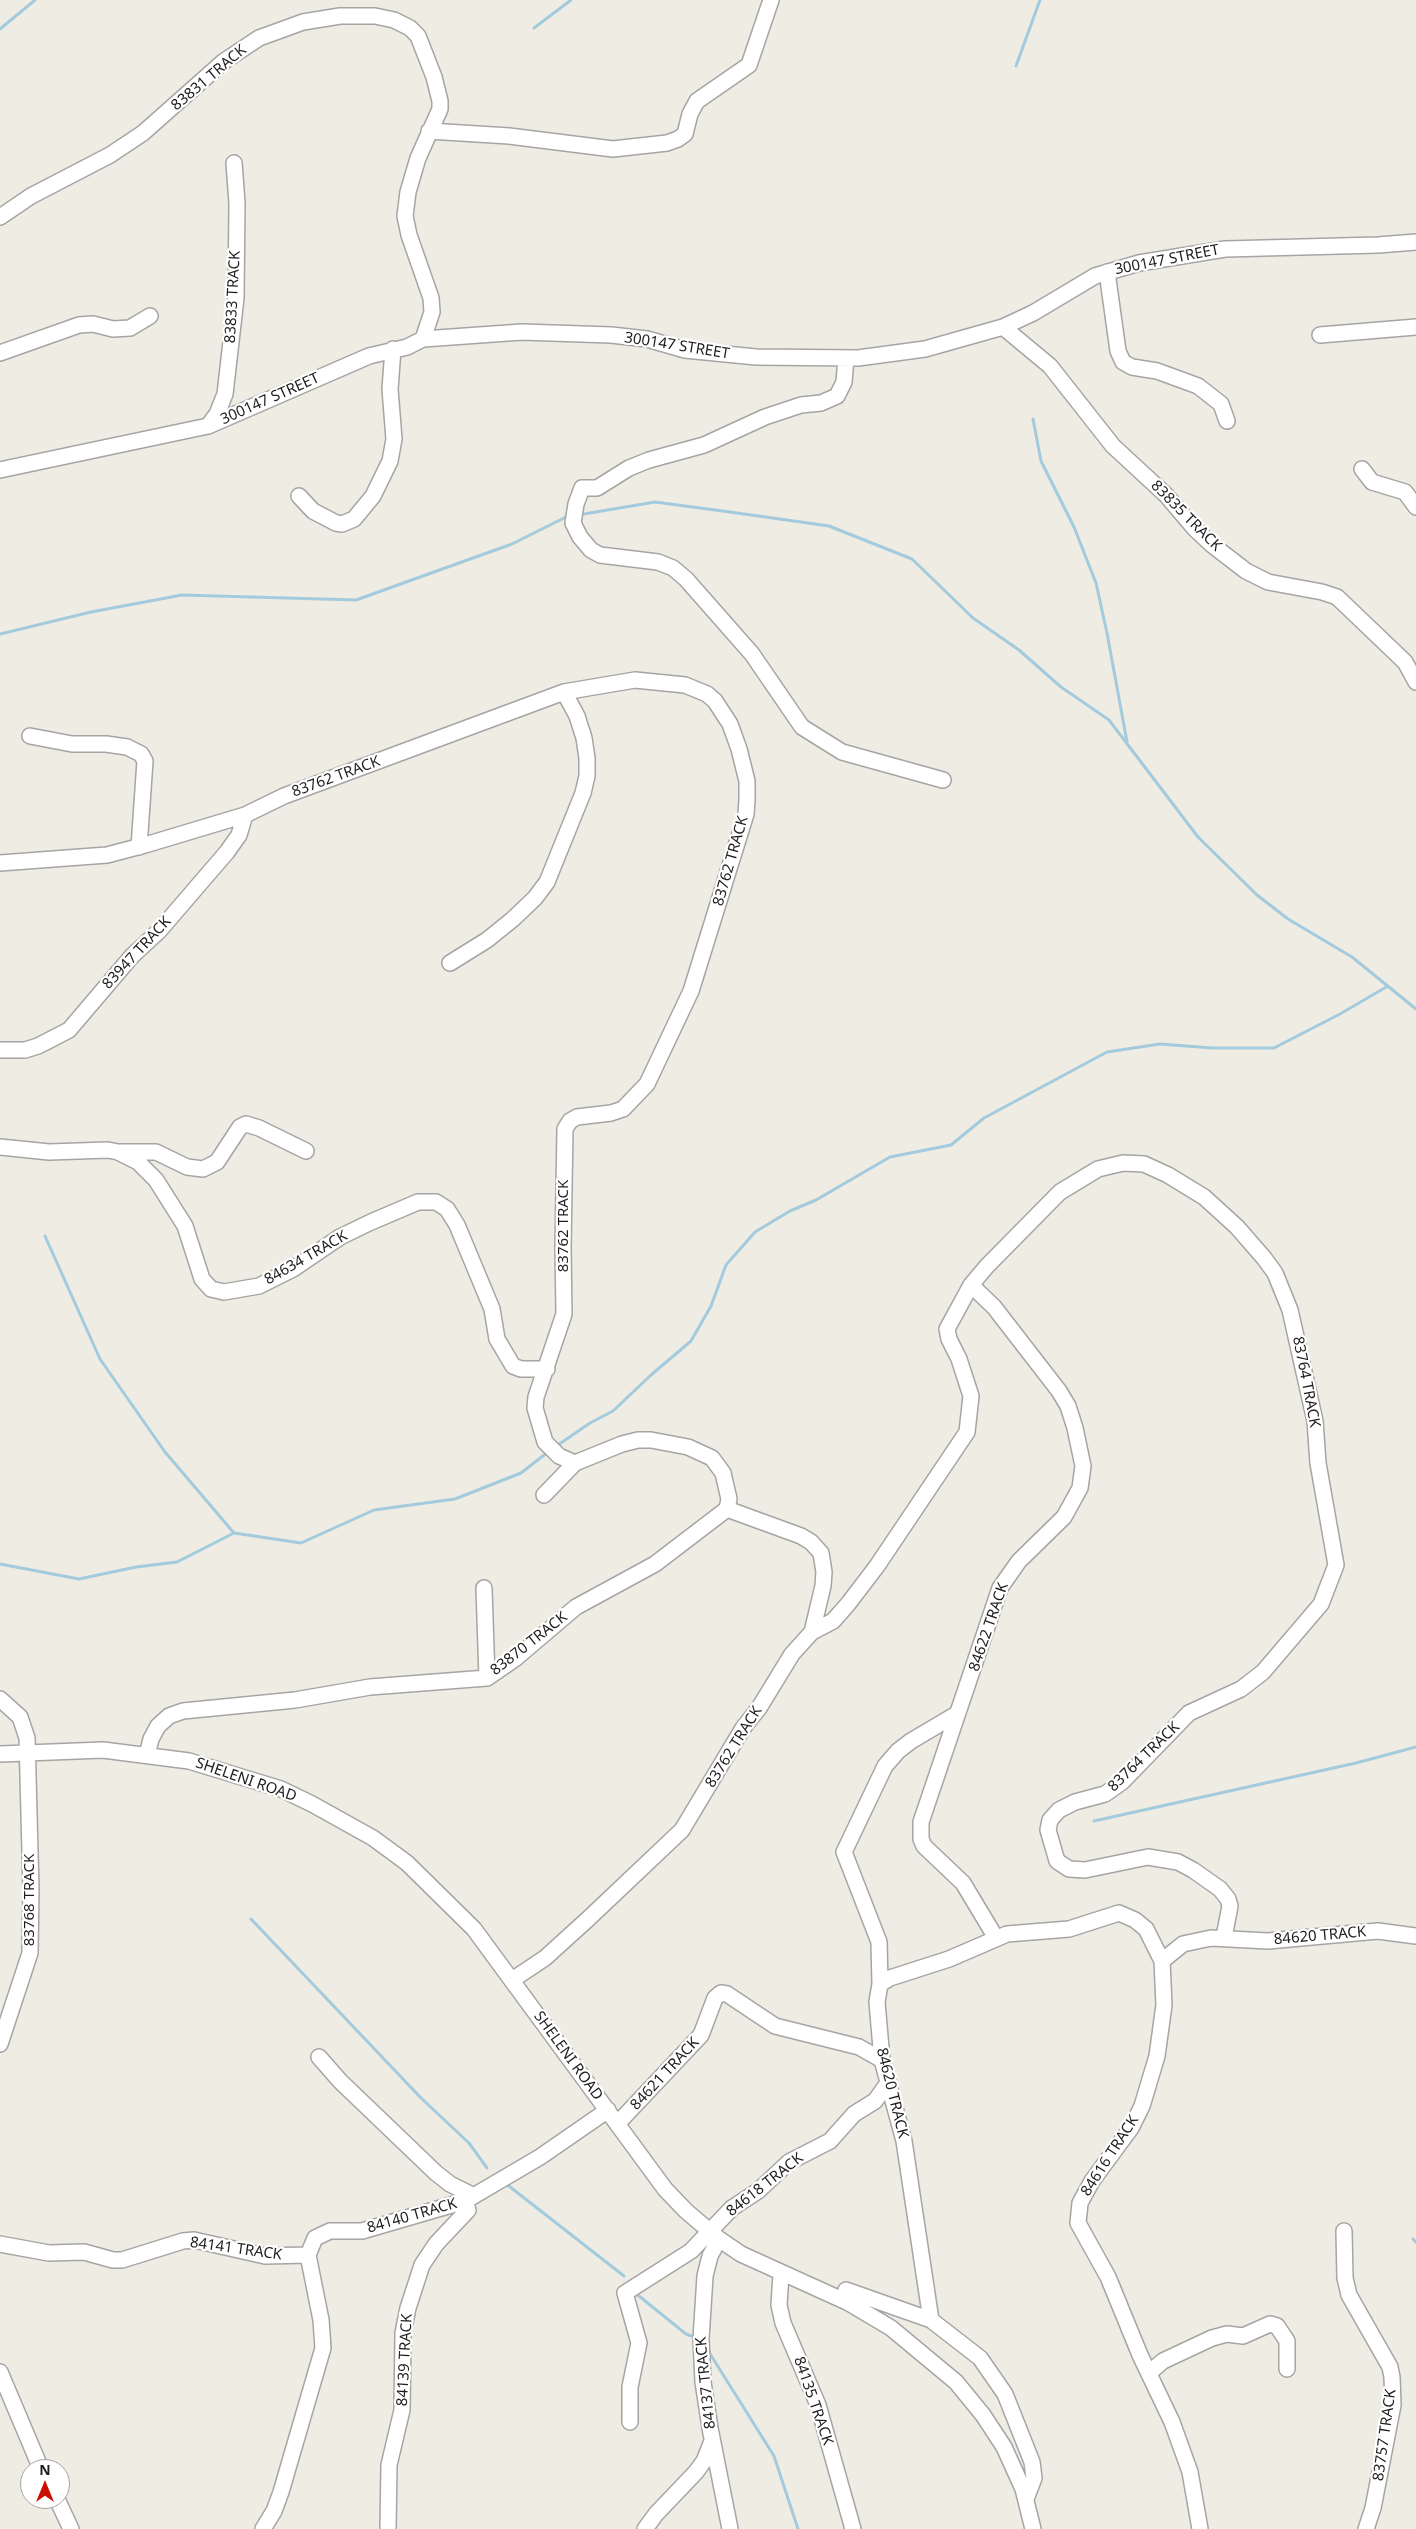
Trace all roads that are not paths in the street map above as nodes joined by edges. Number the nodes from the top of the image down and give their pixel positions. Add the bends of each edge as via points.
1 (771, 0) edge
2 (429, 132) junction
3 (234, 163) dead end
4 (0, 217) edge
5 (1416, 242) edge
6 (1107, 272) junction
7 (150, 316) dead end
8 (1004, 327) junction
9 (1416, 327) edge
10 (1320, 335) dead end
11 (422, 339) junction
12 (394, 349) junction
13 (0, 353) edge
14 (846, 358) junction
15 (1227, 421) dead end
16 (208, 426) junction
17 (1362, 469) dead end
18 (0, 470) edge
19 (299, 496) dead end
20 (1416, 507) edge
21 (1416, 682) edge
22 (564, 692) junction
23 (30, 736) dead end
24 (944, 780) dead end
25 (245, 814) junction
26 (139, 846) junction
27 (0, 863) edge
28 (450, 963) dead end
29 (0, 1050) edge
30 (0, 1147) edge
31 (306, 1151) dead end
32 (118, 1152) junction
33 (971, 1285) junction
34 (546, 1369) junction
35 (575, 1463) junction
36 (544, 1495) dead end
37 (727, 1509) junction
38 (484, 1588) dead end
39 (812, 1632) junction
40 (487, 1678) junction
41 (0, 1699) edge
42 (955, 1715) junction
43 (28, 1752) junction
44 (0, 1754) edge
45 (147, 1755) junction
46 (1416, 1936) edge
47 (1224, 1937) junction
48 (996, 1938) junction
49 (1162, 1961) junction
50 (512, 1980) junction
51 (880, 1984) junction
52 (0, 2044) edge
53 (319, 2057) dead end
54 (882, 2060) junction
55 (888, 2084) junction
56 (608, 2110) junction
57 (618, 2123) junction
58 (469, 2202) junction
59 (1344, 2231) dead end
60 (714, 2235) junction
61 (0, 2244) edge
62 (308, 2255) junction
63 (781, 2274) junction
64 (846, 2290) dead end
65 (931, 2320) junction
66 (1286, 2370) dead end
67 (0, 2372) edge
68 (1149, 2372) junction
69 (630, 2422) dead end
70 (712, 2440) junction
71 (37, 2459) edge
72 (1026, 2499) junction
73 (62, 2509) edge
74 (71, 2529) edge
75 (263, 2529) edge
76 (388, 2529) edge
77 (645, 2529) edge
78 (730, 2529) edge
79 (853, 2529) edge
80 (1034, 2529) edge
81 (1200, 2529) edge
82 (1366, 2529) edge

1 - 2 street via 749,65 697,100 685,134 678,139 613,149 509,136
2 - 4 street, 83831 TRACK via 440,110 439,93 424,48 410,28 375,16 340,16 303,22 244,46 143,132
2 - 11 street, 83831 TRACK via 408,192 405,216 431,298 432,312
3 - 16 street, 83833 TRACK via 236,298 225,394
5 - 6 street, 300147 STREET via 1225,249 1139,263
6 - 8 street, 300147 STREET
6 - 15 street via 1118,351 1123,362 1198,386 1221,404
7 - 13 street via 130,328 78,325
8 - 14 street, 300147 STREET via 925,349
8 - 21 street, 83835 TRACK via 1050,366 1113,446 1166,495 1211,544 1246,571 1268,582 1322,592 1345,603 1405,662
9 - 10 street
11 - 12 street, 300147 STREET
11 - 14 street, 300147 STREET via 522,332 611,335 647,339 685,350 760,358
12 - 16 street, 300147 STREET via 369,356
12 - 19 street via 390,389 394,440 390,461 373,496 354,519 342,524 313,511
14 - 24 street via 844,382 837,396 765,417 704,445 649,460 597,488 582,488 573,523 580,537 600,555 658,562 673,568 686,579 752,654 802,727 842,752
16 - 18 street, 300147 STREET
17 - 20 street via 1372,482 1405,492
22 - 25 street, 83762 TRACK via 284,796
22 - 28 street via 584,738 587,776 547,882 513,919
22 - 34 street, 83762 TRACK via 635,680 685,685 707,694 721,708 730,724 744,766 747,800 746,814 691,991 647,1084 623,1109 577,1117 565,1129 564,1314
23 - 26 street via 72,744 127,747 141,754 145,761
25 - 26 street, 83762 TRACK
25 - 29 street, 83947 TRACK via 239,834 226,852 69,1030 25,1050
26 - 27 street, 83762 TRACK via 107,855
30 - 32 street, 84634 TRACK via 48,1152 96,1149
31 - 32 street via 246,1124 240,1127 218,1162 202,1169 187,1167 156,1152
32 - 34 street, 84634 TRACK via 138,1162 156,1180 185,1226 202,1279 217,1291 230,1292 259,1286 371,1222 418,1202 436,1202 447,1209 457,1225 492,1309 497,1339 513,1366
33 - 39 street, 83764 TRACK via 947,1329 971,1396 967,1432 854,1596 833,1621
33 - 42 street, 84622 TRACK via 994,1307 1059,1390 1075,1428 1082,1466 1080,1488 1064,1517 1019,1561 1003,1583 971,1680
33 - 47 street, 83764 TRACK via 1060,1192 1098,1169 1132,1162 1156,1168 1210,1202 1264,1258 1282,1288 1294,1324 1315,1421 1322,1493 1335,1557 1321,1604 1253,1681 1225,1698 1189,1713 1122,1782 1105,1794 1059,1810 1050,1820 1048,1830 1058,1861 1069,1869 1085,1870 1148,1858 1178,1862 1193,1870 1220,1889 1228,1899 1230,1906
34 - 35 street, 83762 TRACK via 535,1408 544,1442 551,1450
35 - 36 street
35 - 37 street via 638,1440 688,1447 712,1458 719,1465 727,1483
37 - 39 street, 83762 TRACK via 801,1536 821,1553 823,1586
37 - 40 street, 83870 TRACK via 656,1564 576,1607
38 - 40 street
39 - 50 street, 83762 TRACK via 792,1654 743,1728 682,1830 545,1958
40 - 45 street, 83870 TRACK via 380,1686 295,1700 183,1711 169,1716 158,1726
41 - 43 street, 83768 TRACK via 13,1708 24,1724
42 - 48 street, 84622 TRACK via 943,1759 924,1808 921,1839 928,1851 963,1882
42 - 51 street, 84620 TRACK via 911,1741 885,1766 844,1852 879,1942
43 - 44 street, SHELENI ROAD
43 - 45 street, SHELENI ROAD via 104,1750
43 - 52 street, 83768 TRACK via 30,1953
45 - 50 street, SHELENI ROAD via 190,1761 281,1789 373,1838 406,1863 474,1929
46 - 47 street, 84620 TRACK via 1378,1931 1268,1941
47 - 49 street via 1183,1944
48 - 49 street, 84616 TRACK via 1069,1929 1119,1913 1146,1929
48 - 51 street
49 - 68 street, 84616 TRACK via 1164,2005 1161,2030 1142,2106 1131,2128 1092,2181 1080,2203 1078,2216 1079,2228 1108,2277
50 - 56 street, SHELENI ROAD
51 - 54 street, 84620 TRACK via 876,2002
53 - 58 street via 340,2081
54 - 55 street, 84620 TRACK
54 - 57 street, 84621 TRACK via 859,2047 775,2026 721,1993 715,1998 701,2035
55 - 60 street, 84618 TRACK via 875,2101 854,2114 834,2137 789,2162 758,2191 732,2208
55 - 65 street, 84620 TRACK via 910,2172
56 - 57 street, SHELENI ROAD
56 - 58 street, 84140 TRACK
57 - 60 street, SHELENI ROAD via 665,2189
58 - 62 street, 84140 TRACK via 362,2231 330,2231 315,2238
58 - 76 street, 84139 TRACK via 430,2252 408,2308 403,2333 402,2410 389,2465
59 - 82 street, 83757 TRACK via 1349,2295 1390,2367 1392,2377 1393,2404 1374,2508
60 - 63 street, SHELENI ROAD
60 - 69 street, 84618 TRACK via 625,2293 639,2343 630,2387
60 - 70 street, 84137 TRACK via 702,2303 703,2382
61 - 62 street, 84141 TRACK via 49,2253 77,2252 122,2260 194,2240 265,2256
62 - 75 street via 321,2320 322,2348 281,2492
63 - 72 street, SHELENI ROAD via 848,2303 891,2328 956,2382 1004,2446
63 - 79 street, 84135 TRACK via 779,2305 783,2323 818,2405
64 - 65 street
65 - 72 street via 980,2358 1005,2394 1034,2471
66 - 68 street via 1286,2341 1276,2326 1270,2324 1243,2336 1227,2334 1212,2338 1162,2361
67 - 71 street
68 - 81 street, 84616 TRACK via 1184,2452
70 - 77 street via 696,2472
70 - 78 street, 84137 TRACK
72 - 80 street, SHELENI ROAD
73 - 74 street

